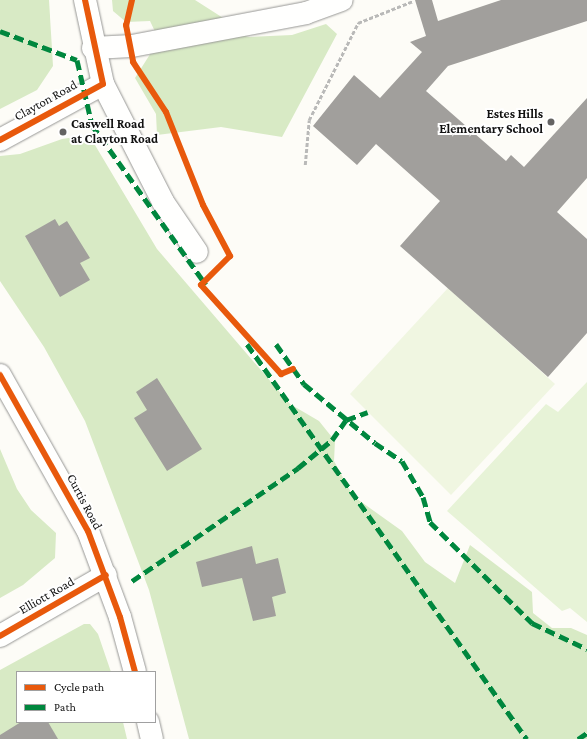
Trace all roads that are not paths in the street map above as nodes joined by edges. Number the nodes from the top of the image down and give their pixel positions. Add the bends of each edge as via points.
1 (85, 0) edge
2 (342, 0) edge
3 (93, 48) junction
4 (103, 84) junction
5 (0, 140) edge
6 (197, 252) dead end
7 (0, 375) edge
8 (106, 575) junction
9 (0, 636) edge
10 (135, 671) edge
11 (148, 723) edge
12 (152, 739) edge

1 - 3 street
2 - 3 street via 306,13 132,46
3 - 4 street
4 - 5 street, Clayton Road
4 - 6 street via 144,169
7 - 8 street, Curtis Road via 88,531
8 - 9 street, Elliott Road
8 - 10 street, Curtis Road
11 - 12 street

